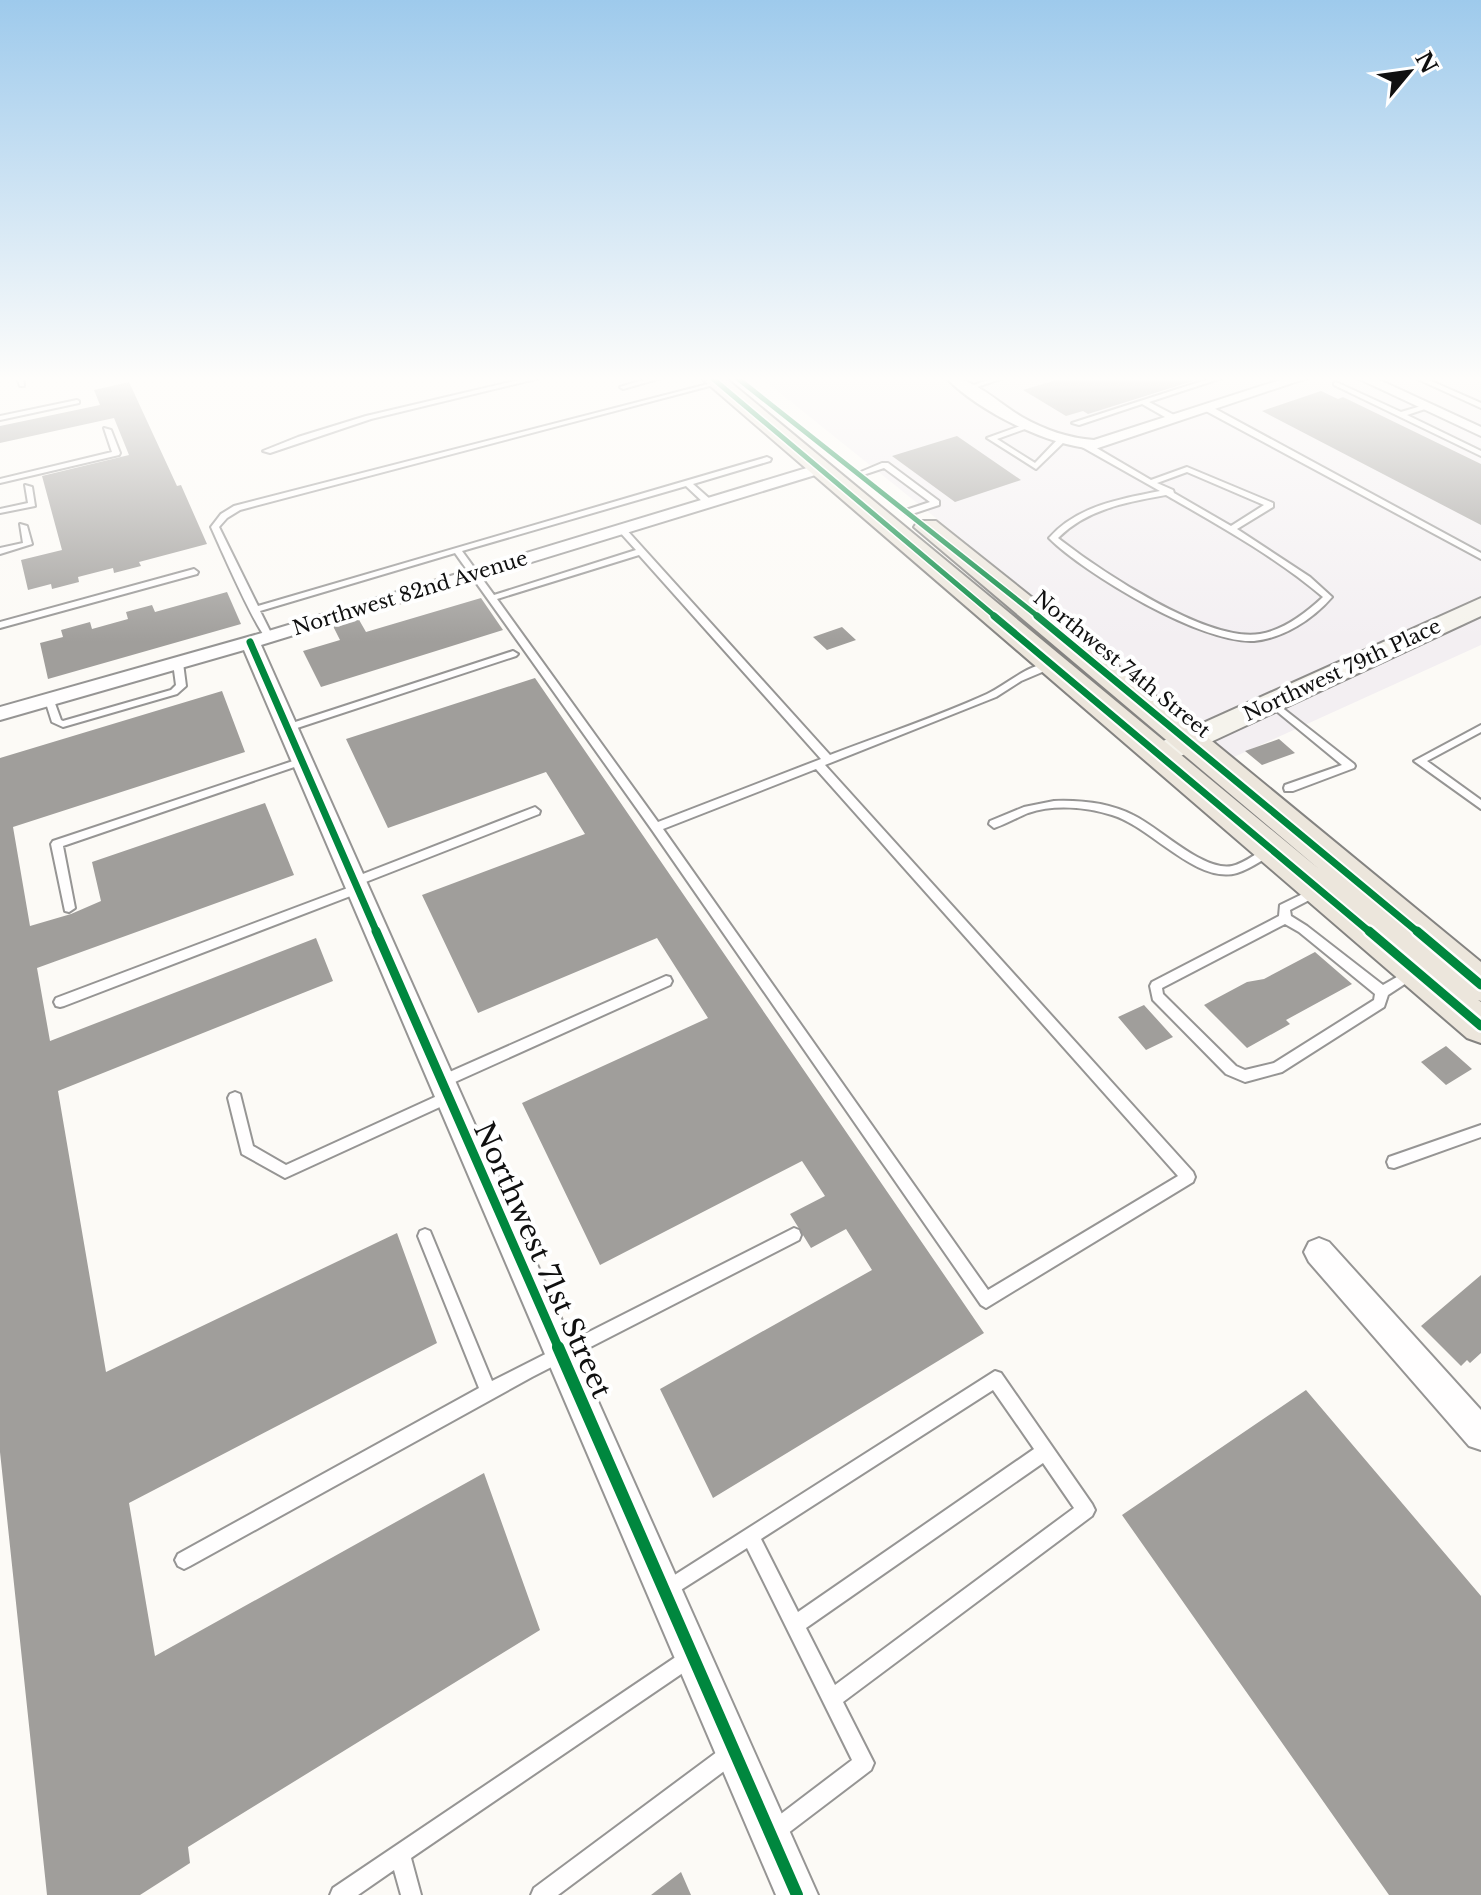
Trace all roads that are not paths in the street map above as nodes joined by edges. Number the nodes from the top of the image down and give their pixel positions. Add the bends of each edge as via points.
1 (64, 465) edge
2 (397, 465) edge
3 (746, 465) edge
4 (816, 465) edge
5 (848, 465) edge
6 (1119, 465) edge
7 (1313, 465) edge
8 (820, 469) junction
9 (0, 481) edge
10 (1153, 482) junction
11 (687, 483) junction
12 (28, 487) dead end
13 (1170, 492) junction
14 (708, 502) junction
15 (0, 511) edge
16 (23, 526) dead end
17 (621, 529) junction
18 (1231, 529) junction
19 (457, 550) junction
20 (0, 551) edge
21 (642, 551) junction
22 (1481, 556) edge
23 (194, 572) dead end
24 (474, 574) junction
25 (492, 598) junction
26 (1481, 606) edge
27 (254, 610) junction
28 (0, 625) edge
29 (259, 639) junction
30 (513, 654) dead end
31 (178, 663) junction
32 (1051, 665) junction
33 (50, 700) junction
34 (1271, 702) junction
35 (0, 714) edge
36 (287, 728) junction
37 (1481, 728) edge
38 (1174, 747) junction
39 (302, 761) junction
40 (823, 762) junction
41 (1289, 788) dead end
42 (1481, 805) edge
43 (535, 811) dead end
44 (994, 824) dead end
45 (656, 827) junction
46 (1271, 850) junction
47 (356, 885) junction
48 (1320, 890) junction
49 (69, 908) dead end
50 (1285, 918) junction
51 (1416, 972) junction
52 (666, 981) dead end
53 (1481, 985) edge
54 (1481, 991) edge
55 (1382, 992) junction
56 (60, 1002) dead end
57 (1481, 1026) edge
58 (444, 1090) junction
59 (235, 1098) dead end
60 (1481, 1131) edge
61 (1394, 1162) dead end
62 (794, 1235) dead end
63 (425, 1236) dead end
64 (1319, 1252) dead end
65 (561, 1353) junction
66 (488, 1392) junction
67 (1481, 1434) edge
68 (1046, 1451) junction
69 (750, 1536) junction
70 (184, 1560) dead end
71 (665, 1590) junction
72 (795, 1625) junction
73 (693, 1654) junction
74 (832, 1699) junction
75 (734, 1751) junction
76 (770, 1835) junction
77 (400, 1854) junction
78 (340, 1895) edge
79 (411, 1895) edge
80 (541, 1895) edge
81 (797, 1895) edge

1 - 9 lane
2 - 27 lane via 237,508 224,516 215,527
3 - 11 lane
4 - 8 main road, Northwest 74th Street
5 - 38 main road, Northwest 74th Street via 909,512
6 - 10 lane
7 - 22 lane
8 - 14 street, Northwest 82nd Avenue
8 - 32 main road, Northwest 74th Street
10 - 13 lane
10 - 18 lane via 1187,469 1270,505
11 - 14 lane
11 - 19 lane
12 - 15 lane via 32,504
13 - 18 lane
13 - 18 lane via 1099,509 1063,526 1053,538 1081,562 1207,630 1250,639 1280,630 1328,597
14 - 17 street, Northwest 82nd Avenue
16 - 20 lane via 28,544
17 - 21 lane
17 - 24 street, Northwest 82nd Avenue
19 - 24 lane
19 - 27 lane
21 - 25 lane
21 - 40 lane
23 - 28 lane
24 - 25 lane
24 - 29 street, Northwest 82nd Avenue
25 - 45 lane
26 - 34 main road, Northwest 79th Place
27 - 29 lane
29 - 31 street, Northwest 82nd Avenue
29 - 36 street, Northwest 71st Street
30 - 36 lane
31 - 33 street, Northwest 82nd Avenue
31 - 33 lane via 181,686 174,692 63,724 57,722
32 - 38 main road, Northwest 74th Street
32 - 40 lane via 993,695
33 - 35 street, Northwest 82nd Avenue
34 - 38 main road, Northwest 79th Place
34 - 41 lane via 1350,766
36 - 39 street, Northwest 71st Street
37 - 42 lane via 1419,761
38 - 46 main road, Northwest 74th Street
38 - 53 main road, Northwest 74th Street
39 - 47 street, Northwest 71st Street
39 - 49 lane via 57,844
40 - 45 lane
40 - 45 lane via 1188,1177 986,1300
43 - 47 lane
44 - 46 lane via 1033,808 1090,806 1145,825 1216,869 1232,870
46 - 48 main road, Northwest 74th Street
47 - 56 lane
47 - 58 street, Northwest 71st Street
48 - 50 lane via 1284,908
48 - 51 main road, Northwest 74th Street
50 - 55 lane
50 - 55 lane via 1156,986 1157,996 1231,1070 1245,1076 1277,1068 1380,1003
51 - 54 main road via 1460,980
51 - 55 lane
51 - 57 main road, Northwest 74th Street
52 - 58 lane
58 - 59 lane via 285,1172 247,1150
58 - 65 street, Northwest 71st Street
60 - 61 lane
62 - 65 lane
63 - 66 lane
64 - 67 street
65 - 66 lane
65 - 71 street, Northwest 71st Street
66 - 70 lane
68 - 69 lane via 995,1379
68 - 72 lane
68 - 74 lane via 1086,1510
69 - 71 lane
69 - 72 lane
71 - 73 street, Northwest 71st Street
72 - 74 lane
73 - 75 street, Northwest 71st Street
73 - 77 lane
74 - 76 lane via 864,1763
75 - 76 street, Northwest 71st Street
75 - 80 lane
76 - 81 street, Northwest 71st Street
77 - 78 lane
77 - 79 lane

